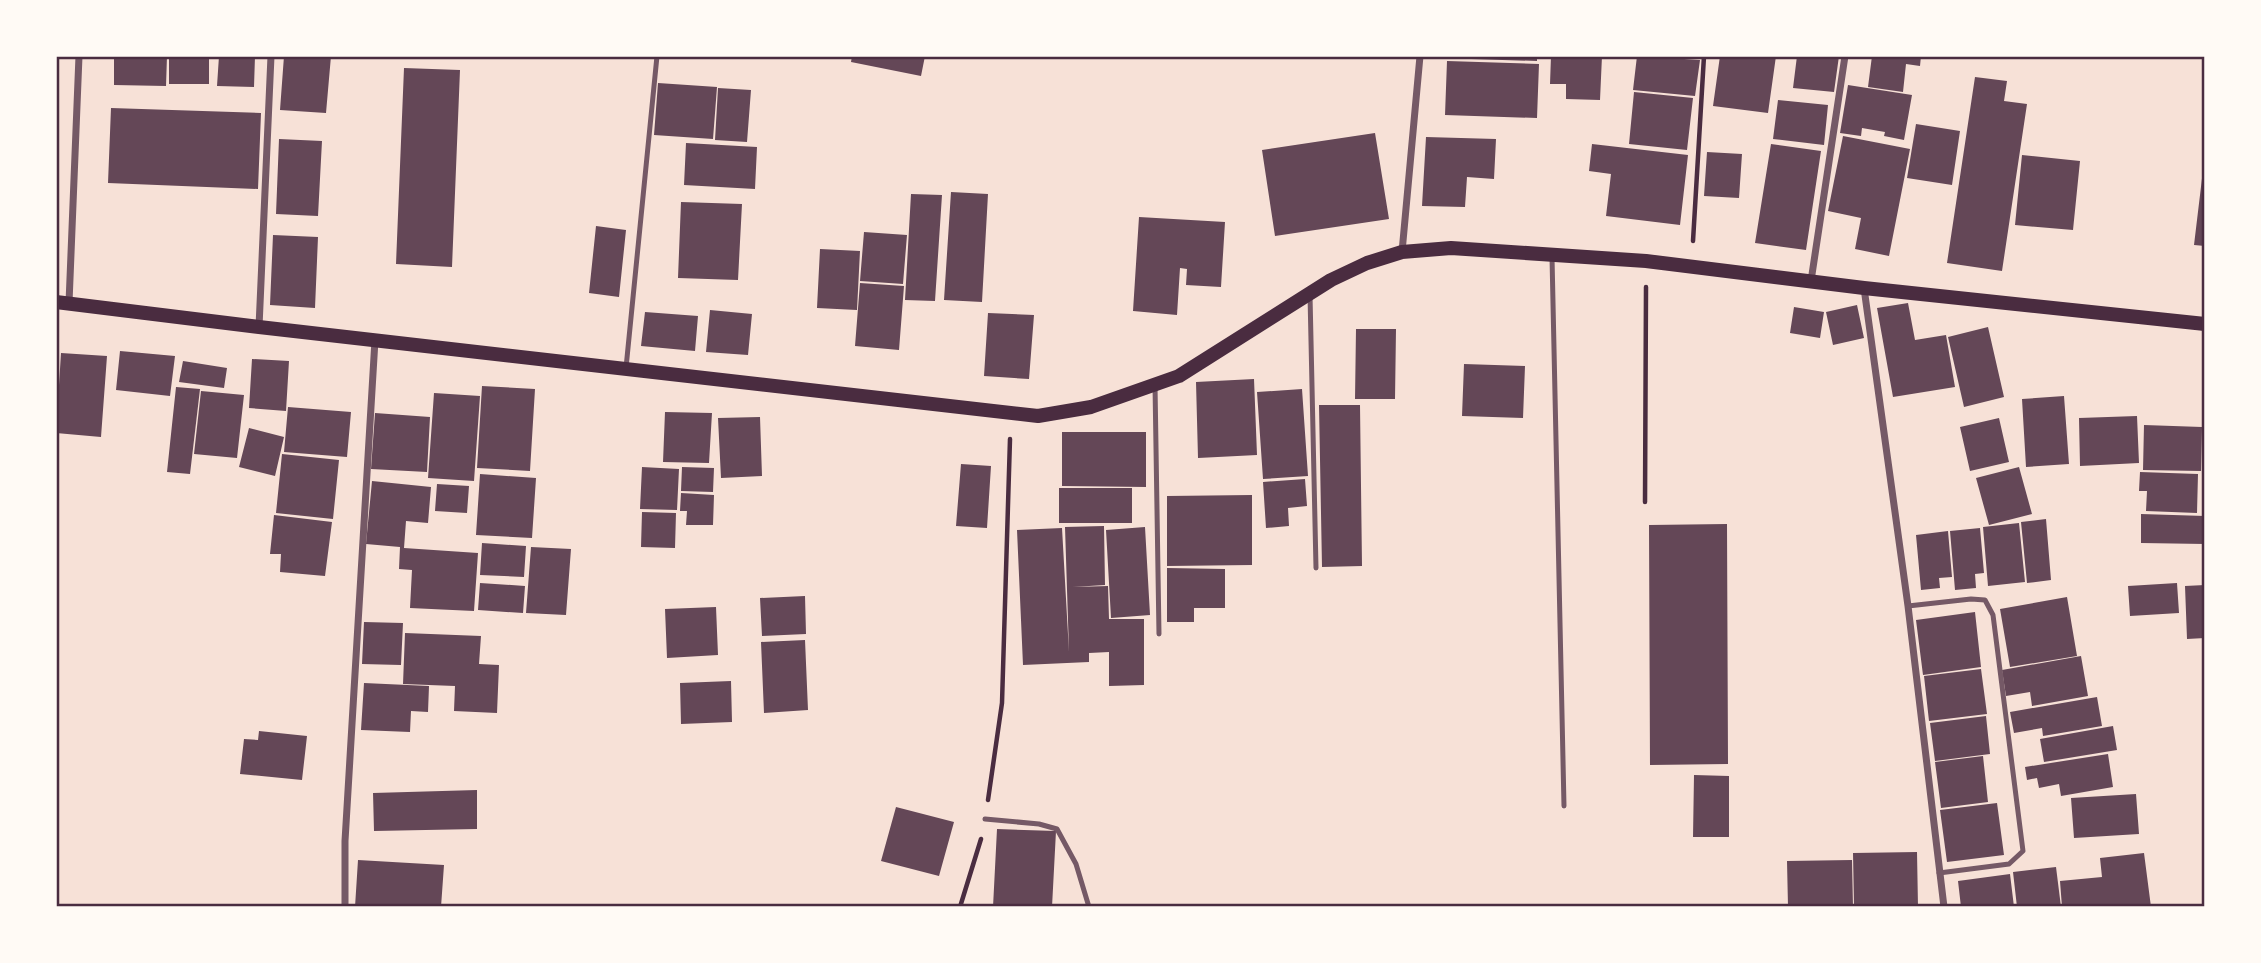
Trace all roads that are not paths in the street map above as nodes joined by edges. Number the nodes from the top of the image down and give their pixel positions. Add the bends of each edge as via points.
1 (79, 56) edge
2 (271, 56) edge
3 (657, 56) edge
4 (1420, 56) edge
5 (1845, 56) edge
6 (1402, 251) junction
7 (1552, 255) junction
8 (1811, 281) junction
9 (1864, 288) junction
10 (1310, 294) junction
11 (63, 302) edge
12 (2205, 324) edge
13 (259, 327) junction
14 (375, 339) junction
15 (626, 368) junction
16 (1155, 385) junction
17 (1316, 568) dead end
18 (1908, 606) junction
19 (1159, 634) dead end
20 (1564, 806) dead end
21 (985, 819) road end
22 (1939, 873) junction
23 (345, 907) edge
24 (1088, 907) edge
25 (1944, 907) edge

1 - 11 street
2 - 13 street
3 - 15 lane
4 - 6 street
5 - 8 street
6 - 7 main road via 1451,248
6 - 10 main road via 1367,263
7 - 8 main road
7 - 20 lane
8 - 9 main road
9 - 12 main road
9 - 18 street
10 - 16 main road via 1179,376
10 - 17 lane
11 - 13 main road
13 - 14 main road
14 - 15 main road
14 - 23 street
15 - 16 main road via 1038,416 1091,407
16 - 19 lane
18 - 22 street
18 - 22 lane via 1985,600 1993,615 2023,851 2009,864
21 - 24 lane via 1057,829 1076,864
22 - 25 street

